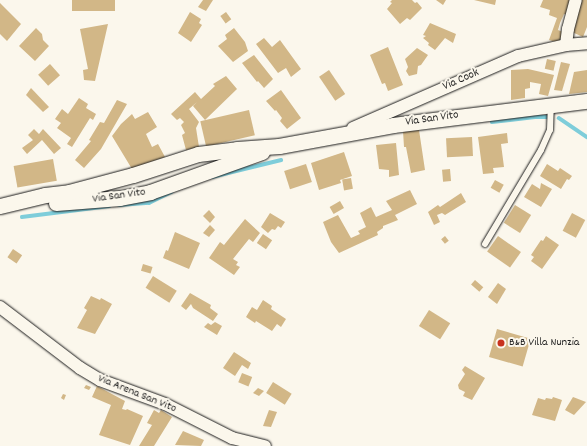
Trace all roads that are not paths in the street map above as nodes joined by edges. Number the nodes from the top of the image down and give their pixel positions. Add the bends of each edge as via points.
1 (576, 0) edge
2 (587, 43) edge
3 (566, 45) junction
4 (587, 101) edge
5 (551, 106) junction
6 (340, 134) junction
7 (279, 146) junction
8 (0, 206) edge
9 (0, 215) edge
10 (485, 244) dead end
11 (0, 307) edge
12 (265, 446) edge

1 - 3 street
2 - 3 street, Via Cook
3 - 6 street, Via Cook via 518,56
4 - 5 street, Via San Vito
5 - 6 street, Via San Vito via 453,116
5 - 10 lane via 550,130 541,150
6 - 7 street, Via San Vito
7 - 8 street, Via San Vito via 198,154 69,192
7 - 9 street, Via San Vito via 150,192 120,198 49,204
11 - 12 street, Via Arena San Vito via 80,368 100,380 165,404 232,438

